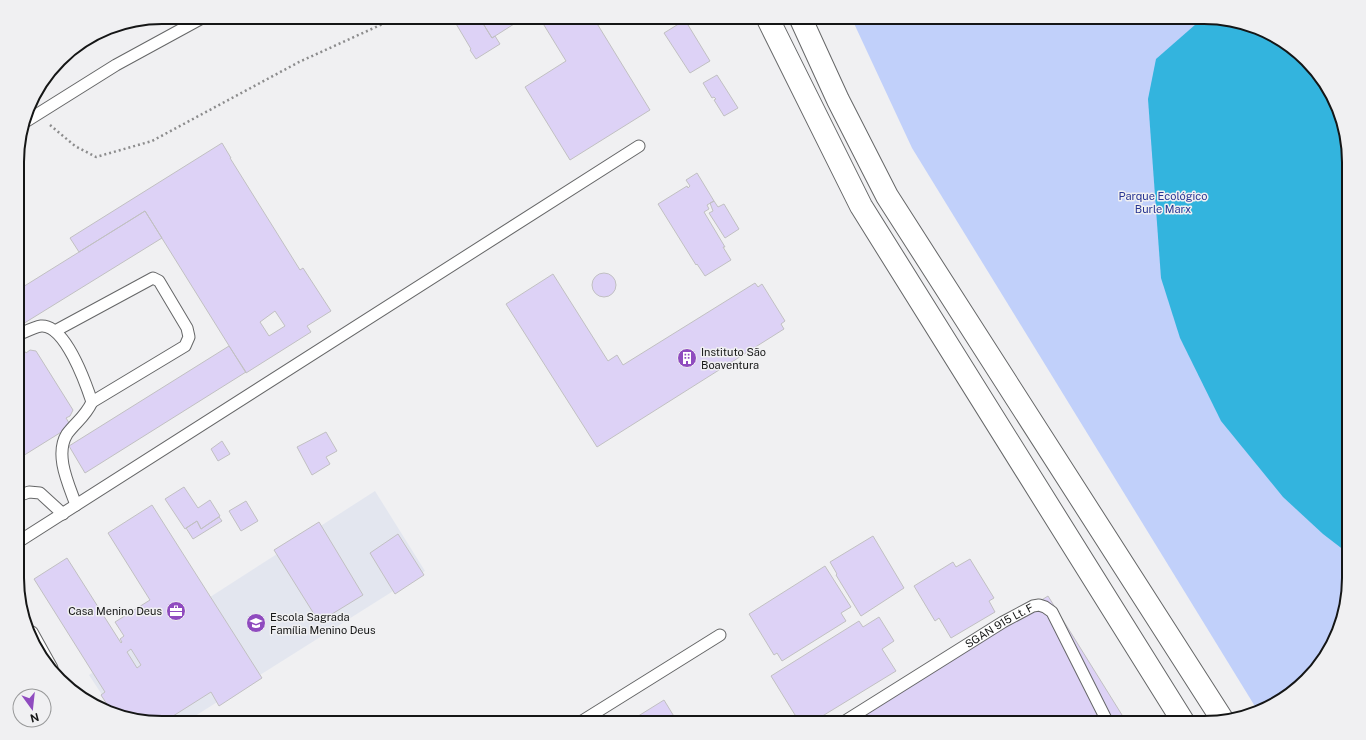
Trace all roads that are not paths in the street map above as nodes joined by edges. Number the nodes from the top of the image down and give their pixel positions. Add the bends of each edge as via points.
1 (191, 24) edge
2 (770, 24) edge
3 (803, 24) edge
4 (31, 118) edge
5 (639, 146) dead end
6 (55, 331) junction
7 (24, 333) edge
8 (92, 402) junction
9 (24, 494) edge
10 (76, 506) junction
11 (63, 514) junction
12 (24, 538) edge
13 (720, 635) dead end
14 (1219, 715) edge
15 (590, 716) edge
16 (853, 716) edge
17 (1104, 716) edge
18 (1180, 716) edge

1 - 4 lane via 116,65
2 - 18 street via 861,206
3 - 14 street via 838,100 887,196
5 - 10 lane
6 - 7 lane via 41,326
6 - 8 lane via 75,358
6 - 8 lane via 152,278 159,281 187,328 189,337 186,346
8 - 10 lane via 68,434 62,448 62,460
9 - 11 lane via 40,493
10 - 11 lane
11 - 12 lane
13 - 15 lane
16 - 17 lane, SGAN 915 Lt. F via 1003,622 1039,605 1052,612

